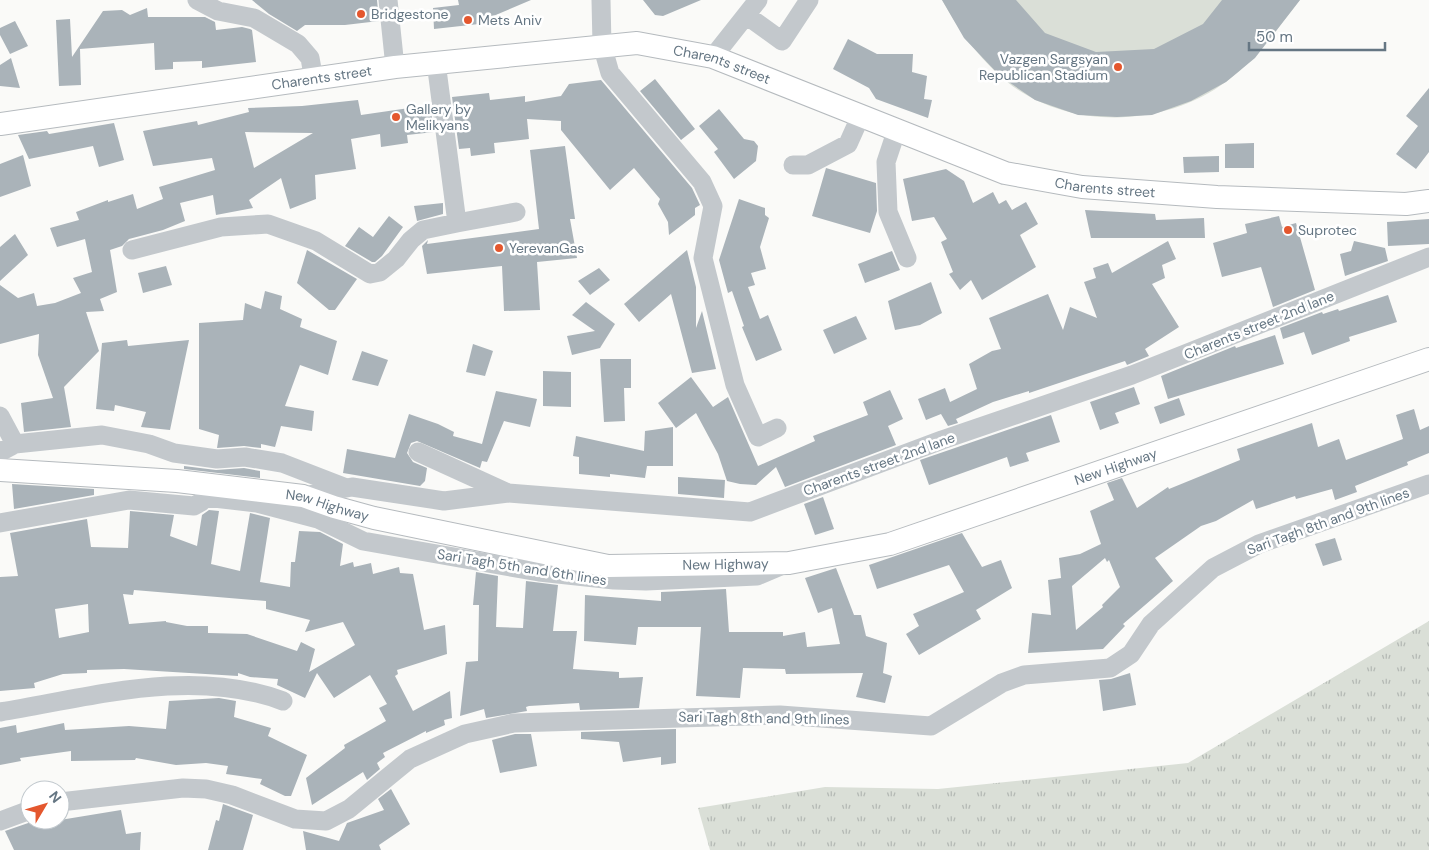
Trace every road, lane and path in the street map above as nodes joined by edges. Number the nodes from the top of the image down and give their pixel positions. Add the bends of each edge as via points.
1 (197, 0) edge
2 (388, 0) edge
3 (601, 0) edge
4 (758, 0) edge
5 (810, 0) edge
6 (746, 15) junction
7 (602, 45) junction
8 (713, 57) junction
9 (436, 62) junction
10 (395, 67) junction
11 (314, 80) junction
12 (862, 115) junction
13 (0, 124) edge
14 (898, 129) junction
15 (793, 165) dead end
16 (1429, 201) edge
17 (516, 212) dead end
18 (457, 223) junction
19 (132, 250) dead end
20 (1429, 257) edge
21 (907, 258) dead end
22 (1429, 359) edge
23 (0, 416) edge
24 (777, 428) dead end
25 (8, 448) edge
26 (418, 452) dead end
27 (0, 470) edge
28 (1429, 484) edge
29 (344, 487) junction
30 (211, 492) junction
31 (508, 493) junction
32 (303, 496) junction
33 (318, 519) junction
34 (0, 523) edge
35 (789, 562) junction
36 (283, 701) dead end
37 (0, 712) edge
38 (70, 801) edge
39 (20, 814) edge
40 (0, 821) edge

1 - 11 street via 218,11 254,18 298,44 310,58
2 - 10 street
3 - 7 street
4 - 6 street
5 - 6 street via 782,41
6 - 8 street
7 - 8 main road, Charents street via 637,43
7 - 9 main road, Charents street
7 - 24 street via 610,73 702,182 713,206 703,258 735,385 758,437
8 - 12 main road, Charents street
9 - 10 main road, Charents street
9 - 18 street
10 - 11 main road, Charents street
11 - 13 main road, Charents street
12 - 14 main road, Charents street
12 - 15 street via 848,144 808,165
14 - 16 main road, Charents street via 1005,174 1082,187 1217,197 1406,204
14 - 21 street via 886,162 888,212
17 - 18 street
18 - 19 street via 424,230 396,259 380,272 370,274 316,241 268,224 221,227
20 - 31 street, Charents street 2nd lane via 1132,375 942,440 750,512
22 - 35 main road, New Highway via 890,544
23 - 25 street
25 - 29 street via 85,436 119,436 174,453 217,459 245,457 282,463
26 - 31 street
27 - 30 main road, New Highway via 108,475
28 - 38 street, Sari Tagh 8th and 9th lines via 1259,544 1213,568 1151,624 1131,654 1110,668 1024,675 1002,683 931,726 780,715 514,722 465,734 410,759 349,809 326,821 295,819 232,795 206,789 183,788
29 - 31 street, Charents street 2nd lane via 444,501
29 - 32 street, Charents street 2nd lane
30 - 32 main road, New Highway
30 - 33 street, Sari Tagh 5th and 6th lines
30 - 34 street, Sari Tagh 5th and 6th lines via 194,506 129,500
32 - 33 street
32 - 35 main road, New Highway via 374,518 608,566
33 - 35 street, Sari Tagh 5th and 6th lines via 363,541 539,572 614,580 757,576
36 - 37 street via 260,692 180,686 135,688
39 - 40 street

